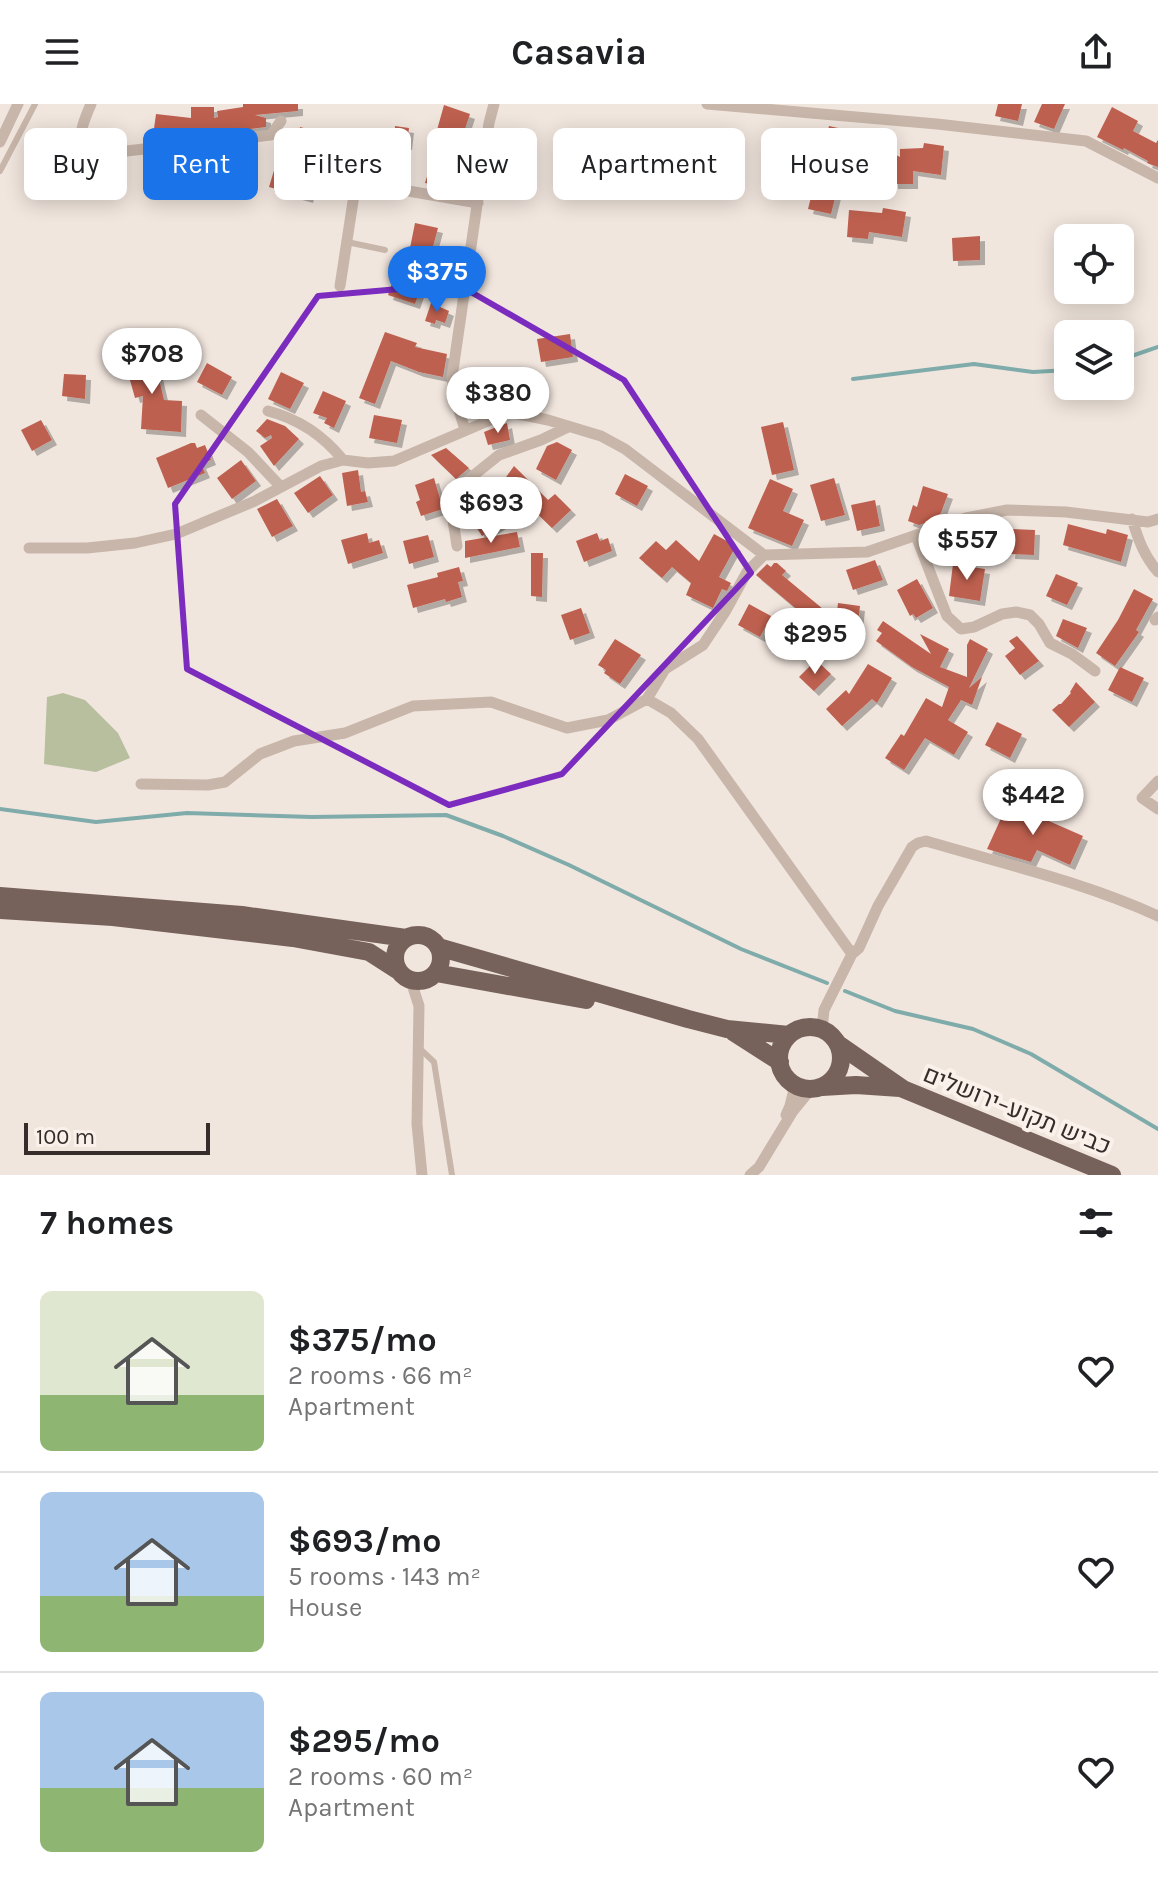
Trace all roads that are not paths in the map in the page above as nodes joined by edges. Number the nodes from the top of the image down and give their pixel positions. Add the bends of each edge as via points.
1 (18, 104) edge
2 (35, 104) edge
3 (91, 104) edge
4 (494, 104) edge
5 (707, 104) edge
6 (281, 121) dead end
7 (0, 142) edge
8 (0, 171) edge
9 (1158, 178) edge
10 (478, 203) junction
11 (347, 242) junction
12 (385, 250) dead end
13 (340, 286) dead end
14 (268, 411) dead end
15 (201, 415) dead end
16 (568, 427) junction
17 (465, 430) junction
18 (343, 460) junction
19 (281, 487) junction
20 (1132, 519) junction
21 (1158, 519) edge
22 (916, 536) junction
23 (457, 546) dead end
24 (29, 548) dead end
25 (764, 555) junction
26 (1158, 572) edge
27 (1095, 671) dead end
28 (647, 699) junction
29 (1158, 781) edge
30 (141, 784) dead end
31 (1158, 809) edge
32 (0, 896) edge
33 (0, 910) edge
34 (1158, 916) edge
35 (241, 923) junction
36 (406, 938) junction
37 (438, 947) junction
38 (852, 954) junction
39 (436, 973) junction
40 (404, 976) junction
41 (688, 1019) junction
42 (727, 1029) junction
43 (822, 1030) junction
44 (789, 1035) junction
45 (838, 1044) junction
46 (417, 1045) junction
47 (780, 1062) junction
48 (809, 1087) junction
49 (903, 1089) junction
50 (422, 1175) edge
51 (452, 1175) edge
52 (748, 1175) edge
53 (1112, 1175) edge

1 - 7 street
2 - 8 lane
3 - 6 street via 78,142 81,156 271,135
4 - 10 street
5 - 9 street via 1086,141
10 - 11 street via 356,182
10 - 17 street via 452,377
11 - 12 lane
11 - 13 street
14 - 18 street via 304,424
15 - 19 street
16 - 17 street via 509,412
16 - 23 street via 499,455 449,495
16 - 25 street via 625,449
17 - 18 street via 394,461
18 - 19 street
19 - 24 street via 176,534 87,548
20 - 21 street
20 - 22 street via 1007,510
20 - 26 street via 1148,561
22 - 25 street via 867,552
22 - 27 street via 947,616 961,629 1002,614 1030,615 1050,643
25 - 28 street via 747,572 703,645 665,669
28 - 30 street via 608,720 567,728 491,702 413,706 345,733 294,741 260,754 225,782
28 - 38 street via 698,739
29 - 31 street via 1142,798
32 - 35 main road
33 - 35 main road
34 - 38 street via 1086,887 926,841 912,847
35 - 36 main road
35 - 40 main road via 369,952
36 - 37 main road via 424,936
36 - 40 main road via 394,961
37 - 39 main road
37 - 41 main road
38 - 43 street via 824,1010
39 - 40 main road via 420,982
39 - 41 main road
40 - 46 street via 419,1006
41 - 42 main road
42 - 44 main road
42 - 47 main road
43 - 44 main road via 807,1027
43 - 45 main road
44 - 47 main road
45 - 48 main road via 836,1074 829,1082
45 - 49 main road
46 - 50 street
46 - 51 lane via 434,1062
47 - 48 main road via 782,1071
48 - 49 main road
48 - 52 street via 790,1106
49 - 53 main road, כביש תקוע–ירושלים

